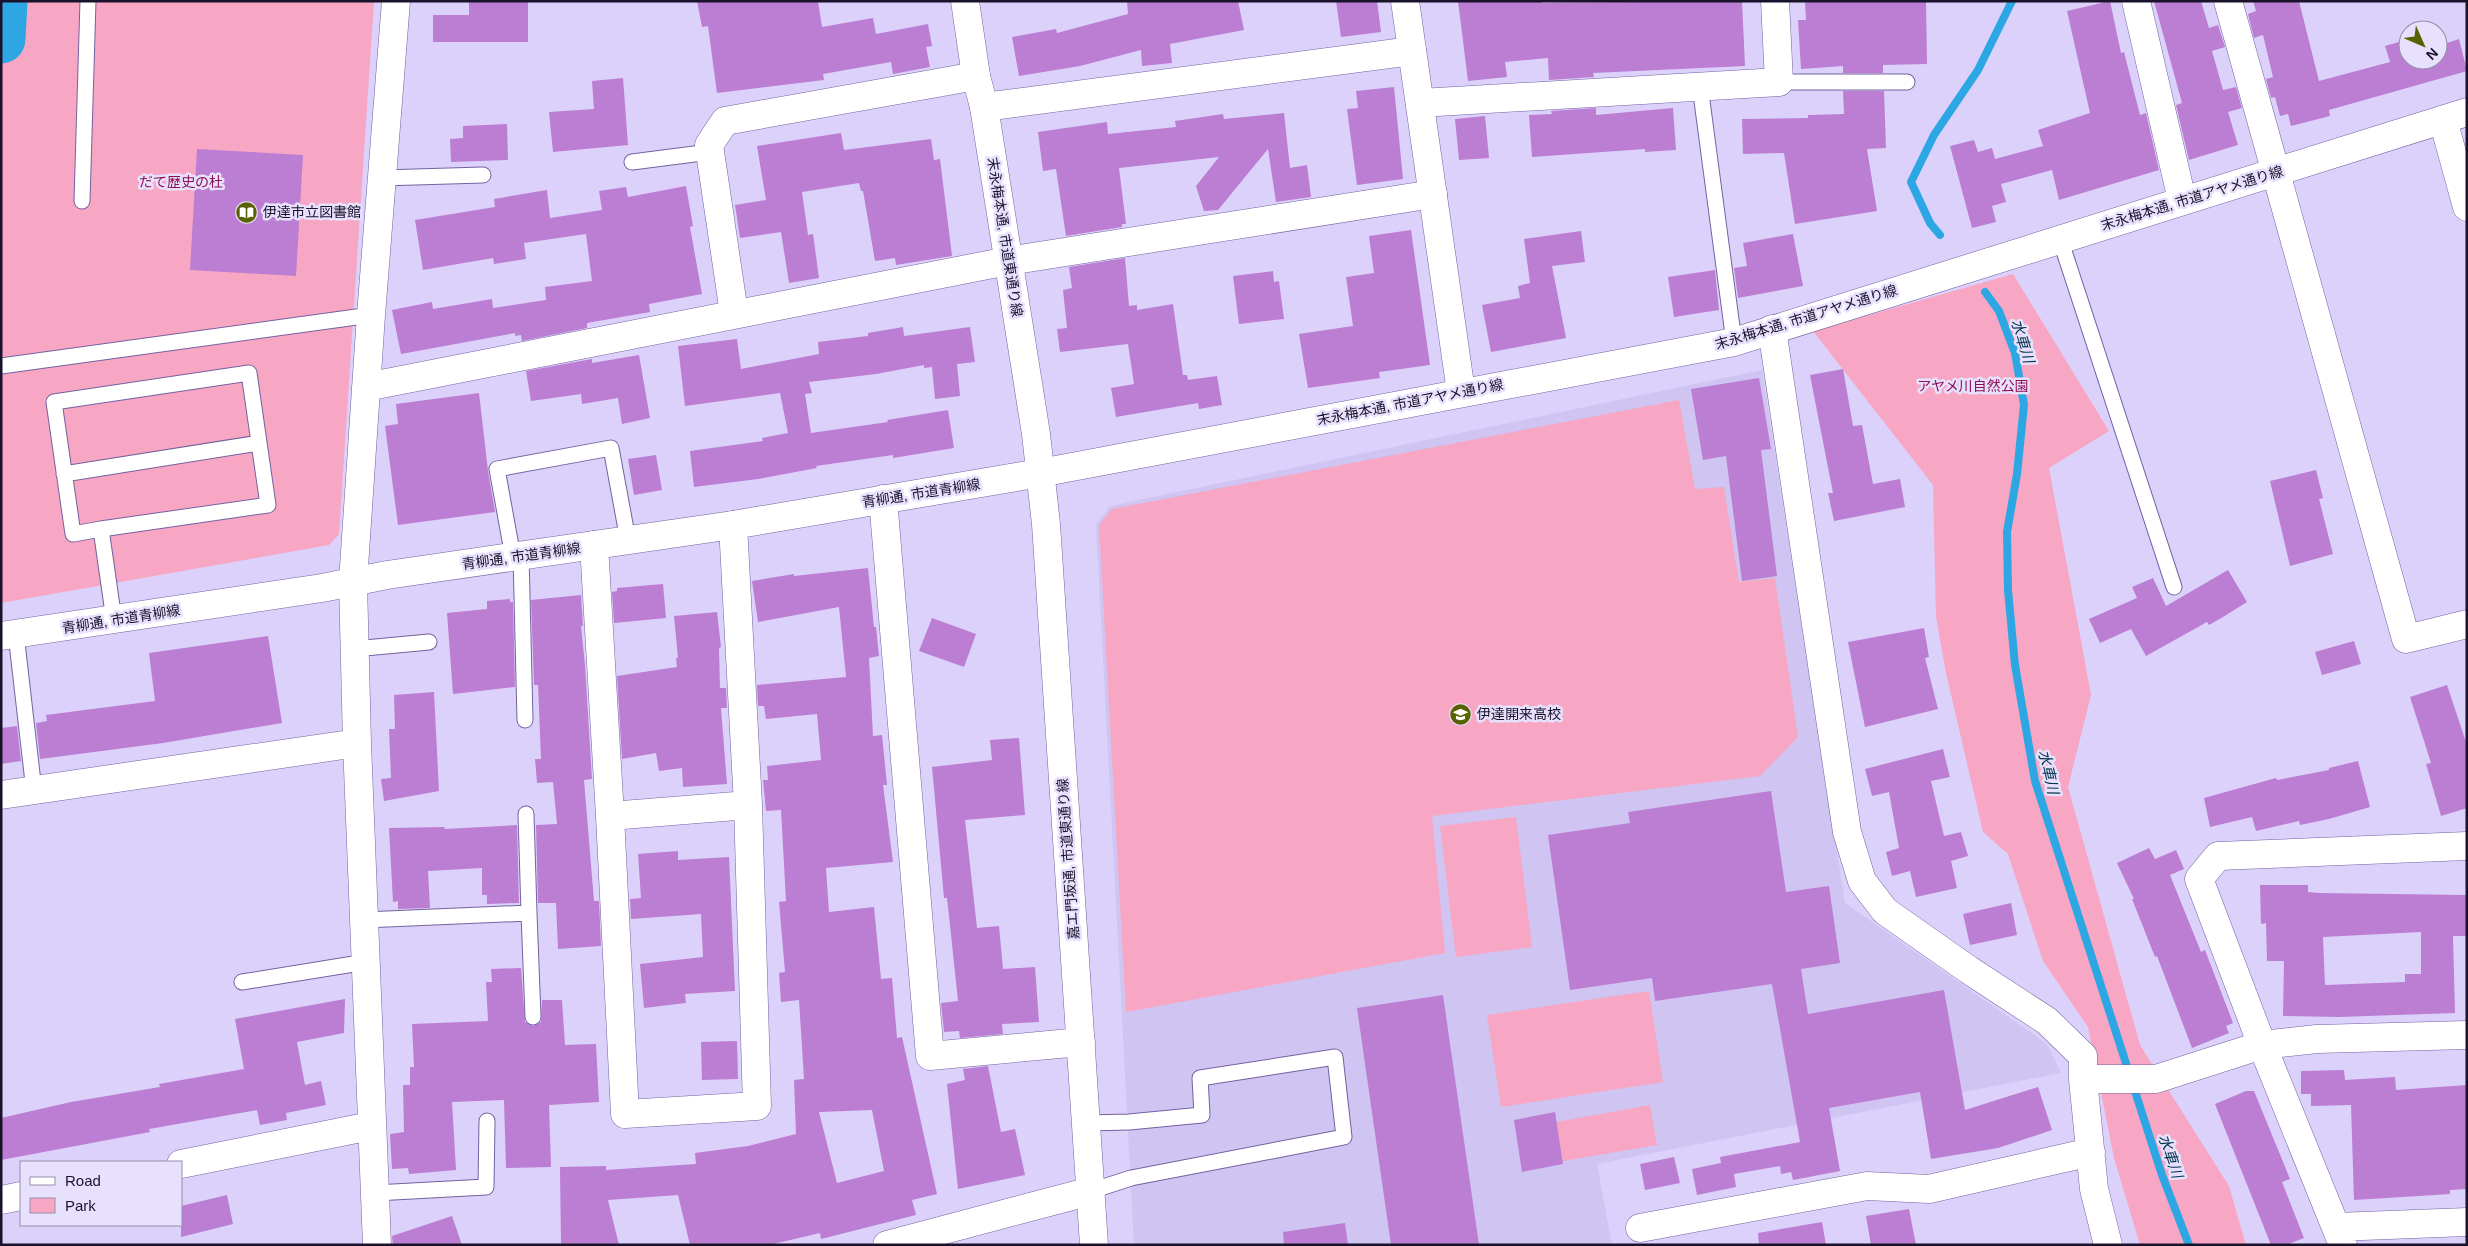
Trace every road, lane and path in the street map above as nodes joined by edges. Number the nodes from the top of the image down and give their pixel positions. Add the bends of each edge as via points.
1 (88, 1) edge
2 (396, 1) edge
3 (965, 1) edge
4 (1405, 1) edge
5 (1775, 1) edge
6 (2136, 1) edge
7 (2228, 1) edge
8 (1412, 51) junction
9 (976, 76) junction
10 (1779, 82) junction
11 (1907, 82) dead end
12 (1700, 86) junction
13 (1420, 103) junction
14 (984, 107) junction
15 (2455, 116) edge
16 (710, 152) junction
17 (632, 162) dead end
18 (2275, 172) junction
19 (484, 175) dead end
20 (382, 178) junction
21 (1433, 194) junction
22 (2465, 194) edge
23 (2182, 200) junction
24 (82, 201) dead end
25 (2060, 239) junction
26 (1008, 261) junction
27 (734, 313) junction
28 (371, 315) junction
29 (1772, 329) junction
30 (1734, 342) junction
31 (1, 366) edge
32 (366, 386) junction
33 (1461, 392) junction
34 (259, 443) junction
35 (1040, 473) junction
36 (64, 474) junction
37 (883, 499) junction
38 (734, 525) junction
39 (101, 530) junction
40 (628, 540) junction
41 (594, 545) junction
42 (517, 556) junction
43 (353, 582) junction
44 (2174, 587) dead end
45 (114, 620) junction
46 (2467, 624) edge
47 (8, 635) edge
48 (429, 642) dead end
49 (354, 649) junction
50 (526, 720) dead end
51 (357, 743) junction
52 (34, 791) junction
53 (1, 795) edge
54 (748, 804) junction
55 (526, 814) dead end
56 (610, 816) junction
57 (2467, 846) edge
58 (529, 913) junction
59 (364, 920) junction
60 (366, 962) junction
61 (242, 982) dead end
62 (533, 1017) dead end
63 (2467, 1035) edge
64 (1081, 1042) junction
65 (2262, 1045) junction
66 (2083, 1079) junction
67 (488, 1121) dead end
68 (1087, 1123) junction
69 (371, 1126) junction
70 (2091, 1152) junction
71 (182, 1164) edge
72 (1091, 1191) junction
73 (375, 1193) junction
74 (20, 1196) edge
75 (1, 1200) edge
76 (2467, 1222) edge
77 (1640, 1228) dead end
78 (2340, 1236) edge
79 (378, 1245) edge
80 (887, 1245) edge
81 (1094, 1245) edge
82 (2108, 1245) edge

1 - 24 lane
2 - 20 street
3 - 9 street, 末永梅本通, 市道東通り線
4 - 8 street
5 - 10 street
6 - 23 street
7 - 18 street
8 - 13 street
8 - 14 street
9 - 14 street, 末永梅本通, 市道東通り線
9 - 16 street via 725,121 709,145
10 - 11 lane
10 - 12 street
12 - 13 street
12 - 30 lane
13 - 21 street
14 - 26 street, 末永梅本通, 市道東通り線
15 - 18 street, 末永梅本通, 市道アヤメ通り線
15 - 22 street
16 - 17 lane
16 - 27 street
18 - 23 street, 末永梅本通, 市道アヤメ通り線
18 - 46 street via 2406,639
19 - 20 lane
20 - 28 street
21 - 26 street
21 - 33 street
23 - 25 street, 末永梅本通, 市道アヤメ通り線
25 - 29 street, 末永梅本通, 市道アヤメ通り線
25 - 44 lane
26 - 27 street
26 - 35 street, 末永梅本通, 市道東通り線
27 - 32 street
28 - 31 lane
28 - 32 street
29 - 30 street, 末永梅本通, 市道アヤメ通り線
29 - 66 street via 1847,832 1862,881 1885,911 2047,1021 2083,1056
30 - 33 street, 末永梅本通, 市道アヤメ通り線
32 - 43 street
33 - 35 street, 末永梅本通, 市道アヤメ通り線
34 - 36 lane
34 - 36 lane via 249,373 54,402
34 - 39 lane via 268,505
35 - 37 street, 青柳通, 市道青柳線
35 - 64 street, 嘉エ門坂通, 市道東通り線
36 - 39 lane via 73,534
37 - 38 street, 青柳通, 市道青柳線
37 - 64 street via 930,1056
38 - 40 street, 青柳通, 市道青柳線
38 - 54 street
39 - 45 lane
40 - 41 street, 青柳通, 市道青柳線
40 - 42 lane via 611,448 497,469
41 - 42 street, 青柳通, 市道青柳線
41 - 56 street
42 - 43 street, 青柳通, 市道青柳線
42 - 50 lane
43 - 45 street, 青柳通, 市道青柳線
43 - 49 street
45 - 47 street, 青柳通, 市道青柳線
47 - 52 lane
48 - 49 lane
49 - 51 street
51 - 52 street
51 - 59 street
52 - 53 street
54 - 56 street
54 - 56 street via 757,1106 625,1114
55 - 58 lane
57 - 65 street via 2218,856 2199,878
58 - 59 lane
58 - 62 lane
59 - 60 street
60 - 61 lane
60 - 69 street
63 - 65 street via 2316,1039
64 - 68 street, 嘉エ門坂通, 市道東通り線
65 - 66 street via 2156,1079
65 - 78 street
66 - 70 street
67 - 73 lane via 486,1187
68 - 72 street, 嘉エ門坂通, 市道東通り線
68 - 72 lane via 1202,1114 1200,1078 1335,1058 1344,1137 1131,1178
69 - 71 street
69 - 73 street
70 - 77 street via 1929,1189 1867,1186
70 - 82 street via 2094,1189
72 - 80 street
72 - 81 street, 嘉エ門坂通, 市道東通り線
73 - 79 street
74 - 75 street
76 - 78 street

